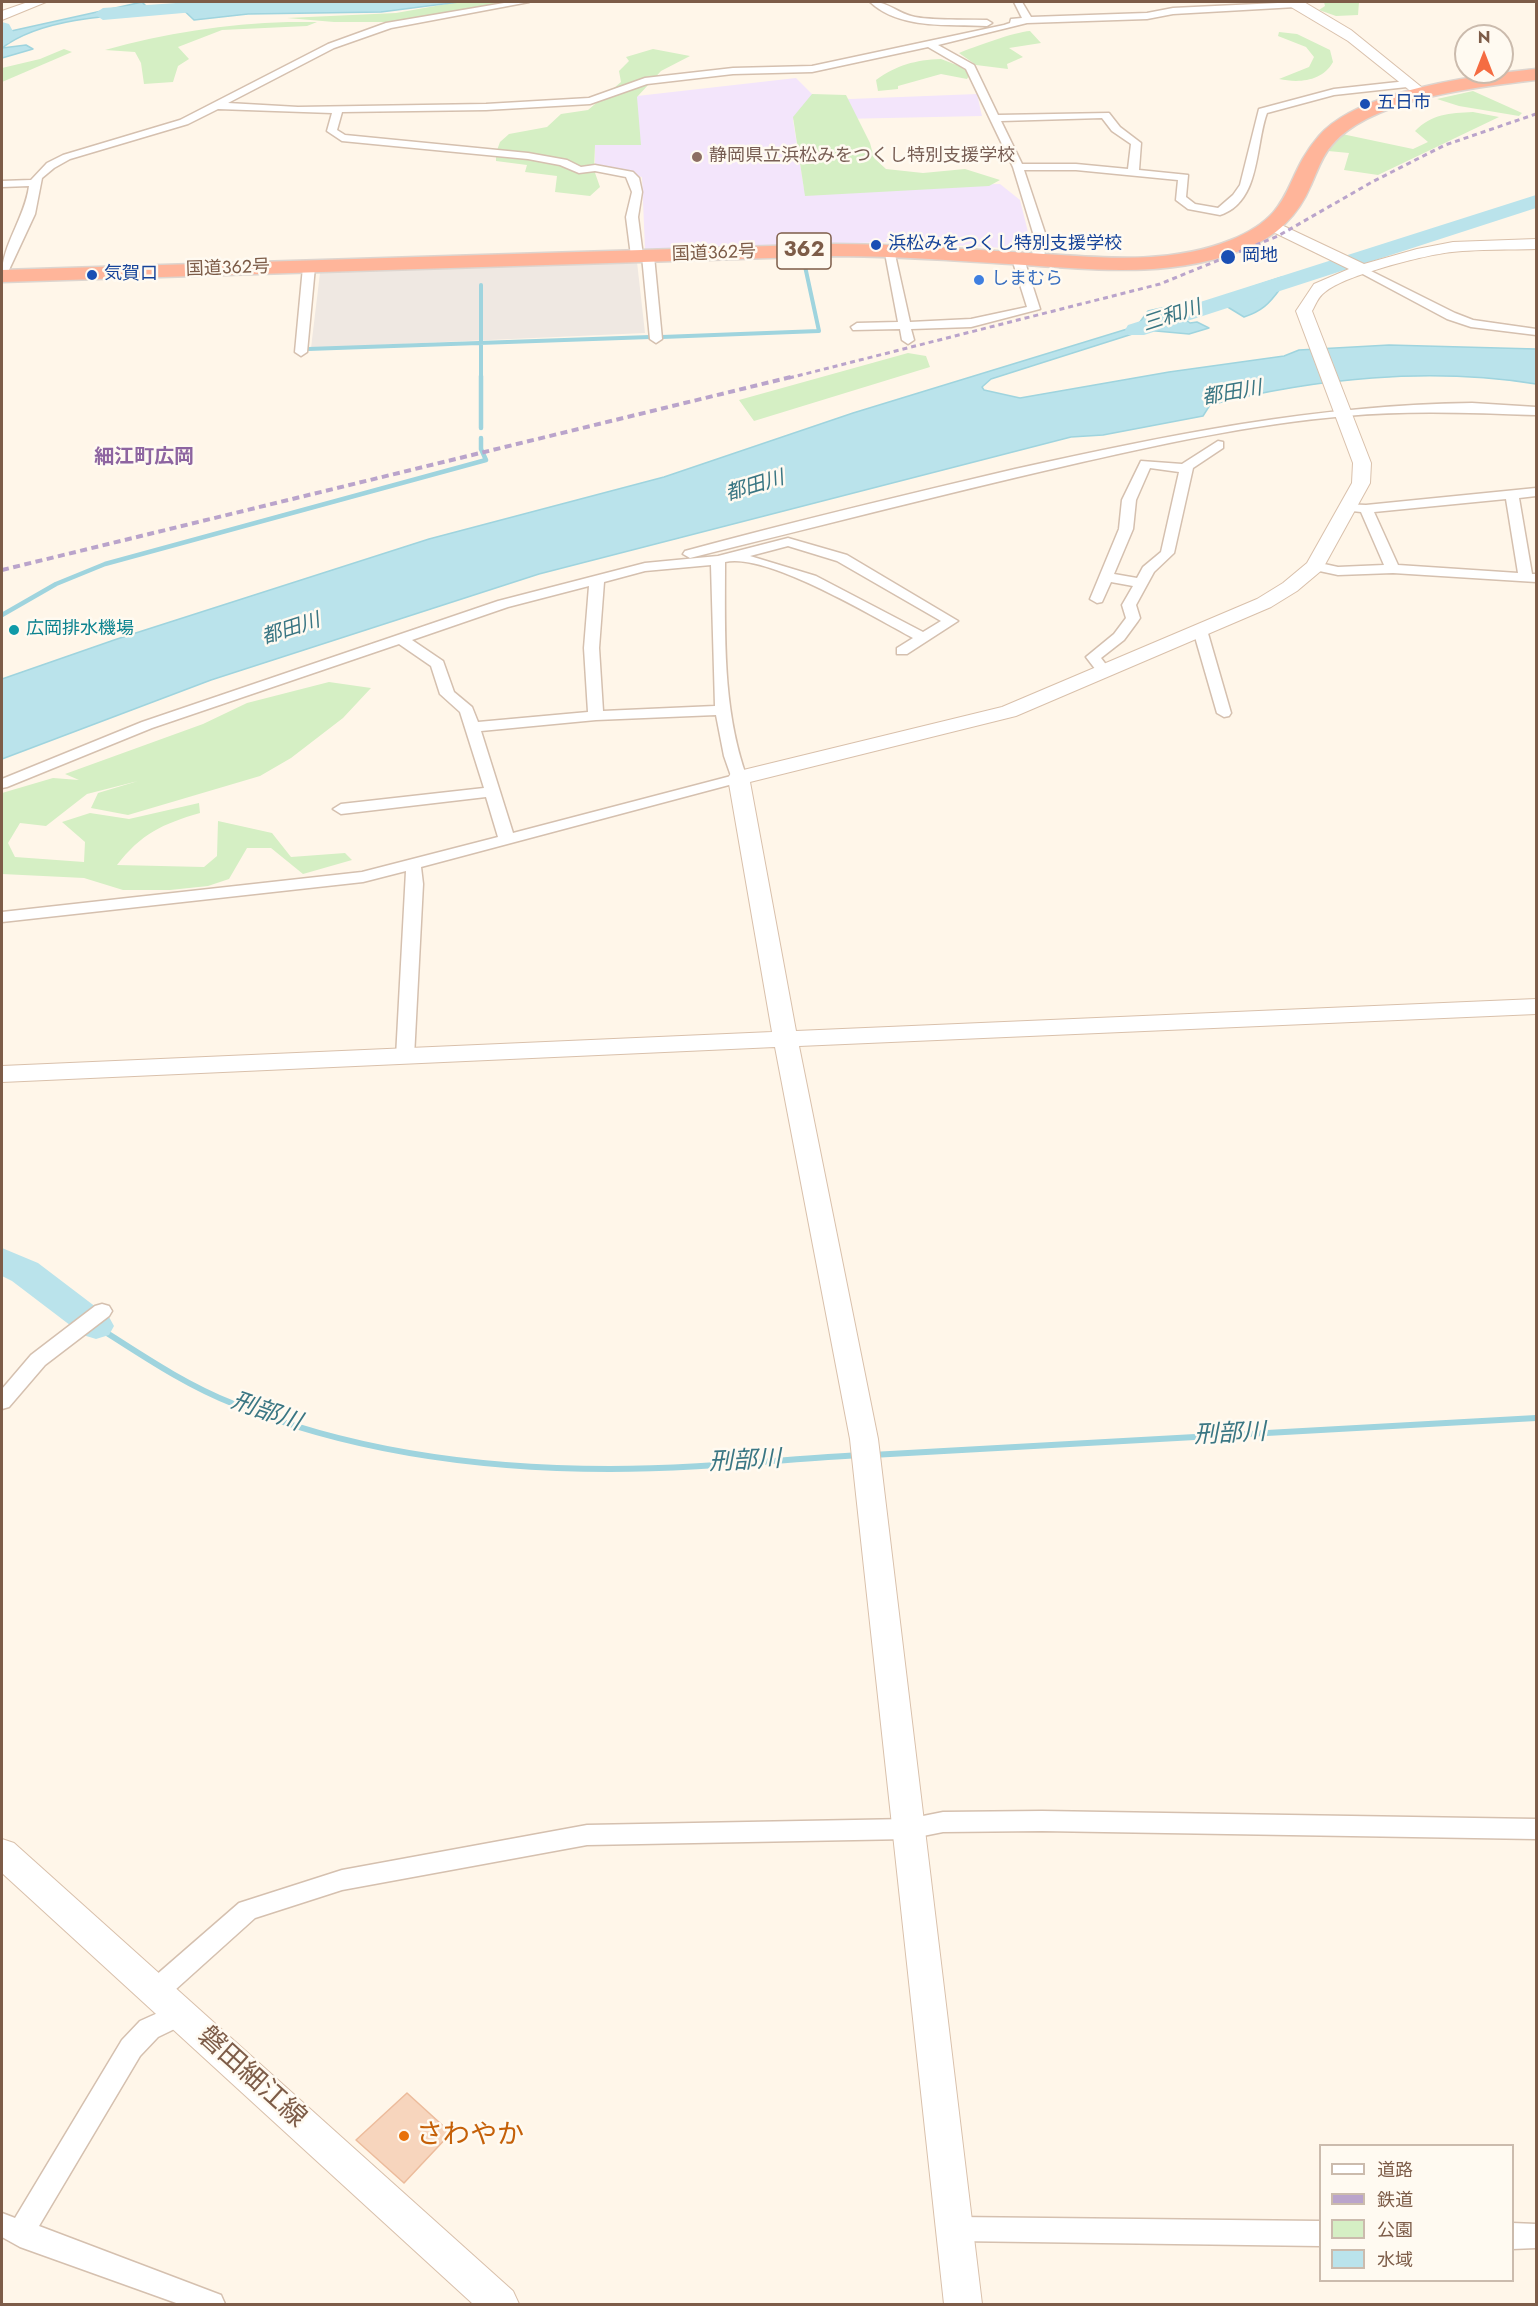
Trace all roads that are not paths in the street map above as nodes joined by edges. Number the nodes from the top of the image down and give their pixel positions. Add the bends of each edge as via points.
1 (39, 2) edge
2 (524, 2) edge
3 (875, 2) edge
4 (1018, 2) edge
5 (1295, 2) edge
6 (2, 16) edge
7 (1026, 20) junction
8 (928, 43) junction
9 (1536, 75) edge
10 (1415, 89) junction
11 (219, 106) junction
12 (338, 109) junction
13 (995, 118) junction
14 (1018, 167) junction
15 (1133, 172) junction
16 (34, 183) junction
17 (2, 184) edge
18 (1273, 226) junction
19 (1536, 244) edge
20 (888, 250) junction
21 (643, 256) junction
22 (1028, 259) junction
23 (309, 267) junction
24 (1359, 268) junction
25 (2, 274) edge
26 (904, 325) junction
27 (857, 327) dead end
28 (1536, 332) edge
29 (656, 339) dead end
30 (908, 340) dead end
31 (301, 352) dead end
32 (1342, 411) junction
33 (1536, 411) edge
34 (1218, 445) dead end
35 (1187, 469) junction
36 (1536, 492) edge
37 (1512, 494) junction
38 (1357, 508) junction
39 (723, 558) junction
40 (1315, 566) junction
41 (645, 567) junction
42 (1393, 569) junction
43 (1106, 577) junction
44 (1531, 578) edge
45 (597, 579) junction
46 (1141, 583) junction
47 (1097, 599) dead end
48 (1200, 630) junction
49 (923, 638) junction
50 (401, 639) junction
51 (902, 651) dead end
52 (1104, 671) junction
53 (723, 711) junction
54 (1224, 713) dead end
55 (596, 716) junction
56 (471, 727) junction
57 (739, 778) junction
58 (2, 784) edge
59 (493, 792) junction
60 (340, 809) dead end
61 (507, 838) junction
62 (413, 864) junction
63 (2, 917) edge
64 (1536, 1006) edge
65 (786, 1041) junction
66 (405, 1057) junction
67 (2, 1074) edge
68 (102, 1311) dead end
69 (2, 1402) edge
70 (1536, 1828) edge
71 (908, 1829) junction
72 (2, 1853) edge
73 (168, 2002) junction
74 (11, 2229) edge
75 (956, 2229) junction
76 (1319, 2234) edge
77 (1514, 2236) edge
78 (1536, 2236) edge
79 (212, 2304) edge
80 (500, 2304) edge
81 (963, 2304) edge

1 - 6 street
2 - 11 street via 389,25 331,46
3 - 7 street via 914,20
4 - 7 street
5 - 7 street via 1147,16
5 - 10 street via 1353,38
7 - 8 street
8 - 12 street via 812,69 733,71 645,81 590,101
8 - 13 street via 970,67
9 - 10 highway, 国道362号 / 362
10 - 15 street via 1342,89 1263,111 1246,183 1220,212 1192,207 1180,198 1184,177
10 - 18 highway, 国道362号 / 362 via 1358,116 1323,142 1290,208
11 - 12 street
11 - 16 street via 160,131 58,160
12 - 21 street via 332,131 342,138 528,156 563,162 579,170 595,168 629,174 637,192 632,217
13 - 14 street
13 - 15 street via 1105,115 1116,129 1136,143
14 - 15 street
14 - 22 street via 1040,236
16 - 17 street
16 - 25 street via 32,205
18 - 22 highway, 国道362号 / 362 via 1216,252 1156,264
18 - 24 street
19 - 24 street via 1453,247
20 - 21 highway, 国道362号 / 362
20 - 22 highway, 国道362号 / 362
20 - 26 street
21 - 23 highway, 国道362号 / 362
21 - 29 street
22 - 26 street via 1034,309 971,323
23 - 25 highway, 国道362号 / 362
23 - 31 street
24 - 28 street via 1451,316 1480,325
24 - 32 street via 1309,295 1305,311
26 - 27 street
26 - 30 street
32 - 33 street via 1467,406
32 - 38 street via 1362,463
32 - 41 street via 1271,420 1131,447 751,536
34 - 35 street
35 - 43 street via 1146,464 1129,500 1126,529
35 - 46 street via 1167,552
36 - 37 street
37 - 38 street
37 - 44 street
38 - 40 street
38 - 42 street
39 - 41 street
39 - 49 street via 766,562 815,579
39 - 49 street via 788,542 842,558 951,621
39 - 53 street via 718,617
40 - 42 street via 1338,571
40 - 48 street via 1264,603
41 - 45 street
42 - 44 street
43 - 46 street
43 - 47 street
45 - 50 street via 502,604
45 - 55 street via 590,663
46 - 52 street via 1129,605 1133,618 1119,637 1094,657
48 - 52 street
48 - 54 street
49 - 51 street
50 - 56 street via 438,664 447,694 467,710
50 - 58 street via 147,725
52 - 57 street via 1009,712
53 - 55 street
53 - 57 street
55 - 56 street
56 - 59 street
57 - 61 street
57 - 65 street
59 - 60 street
59 - 61 street
61 - 62 street
62 - 63 street via 341,880
62 - 66 street
64 - 65 street
65 - 66 street
65 - 71 street via 864,1439
66 - 67 street
68 - 69 street via 38,1360
70 - 71 street via 1031,1821 943,1822
71 - 73 street via 587,1836 342,1880 247,1910
71 - 75 street
72 - 73 street, 磐田細江線
73 - 74 street via 131,2048
73 - 80 street, 磐田細江線
74 - 79 street
75 - 76 street
75 - 81 street
77 - 78 street

